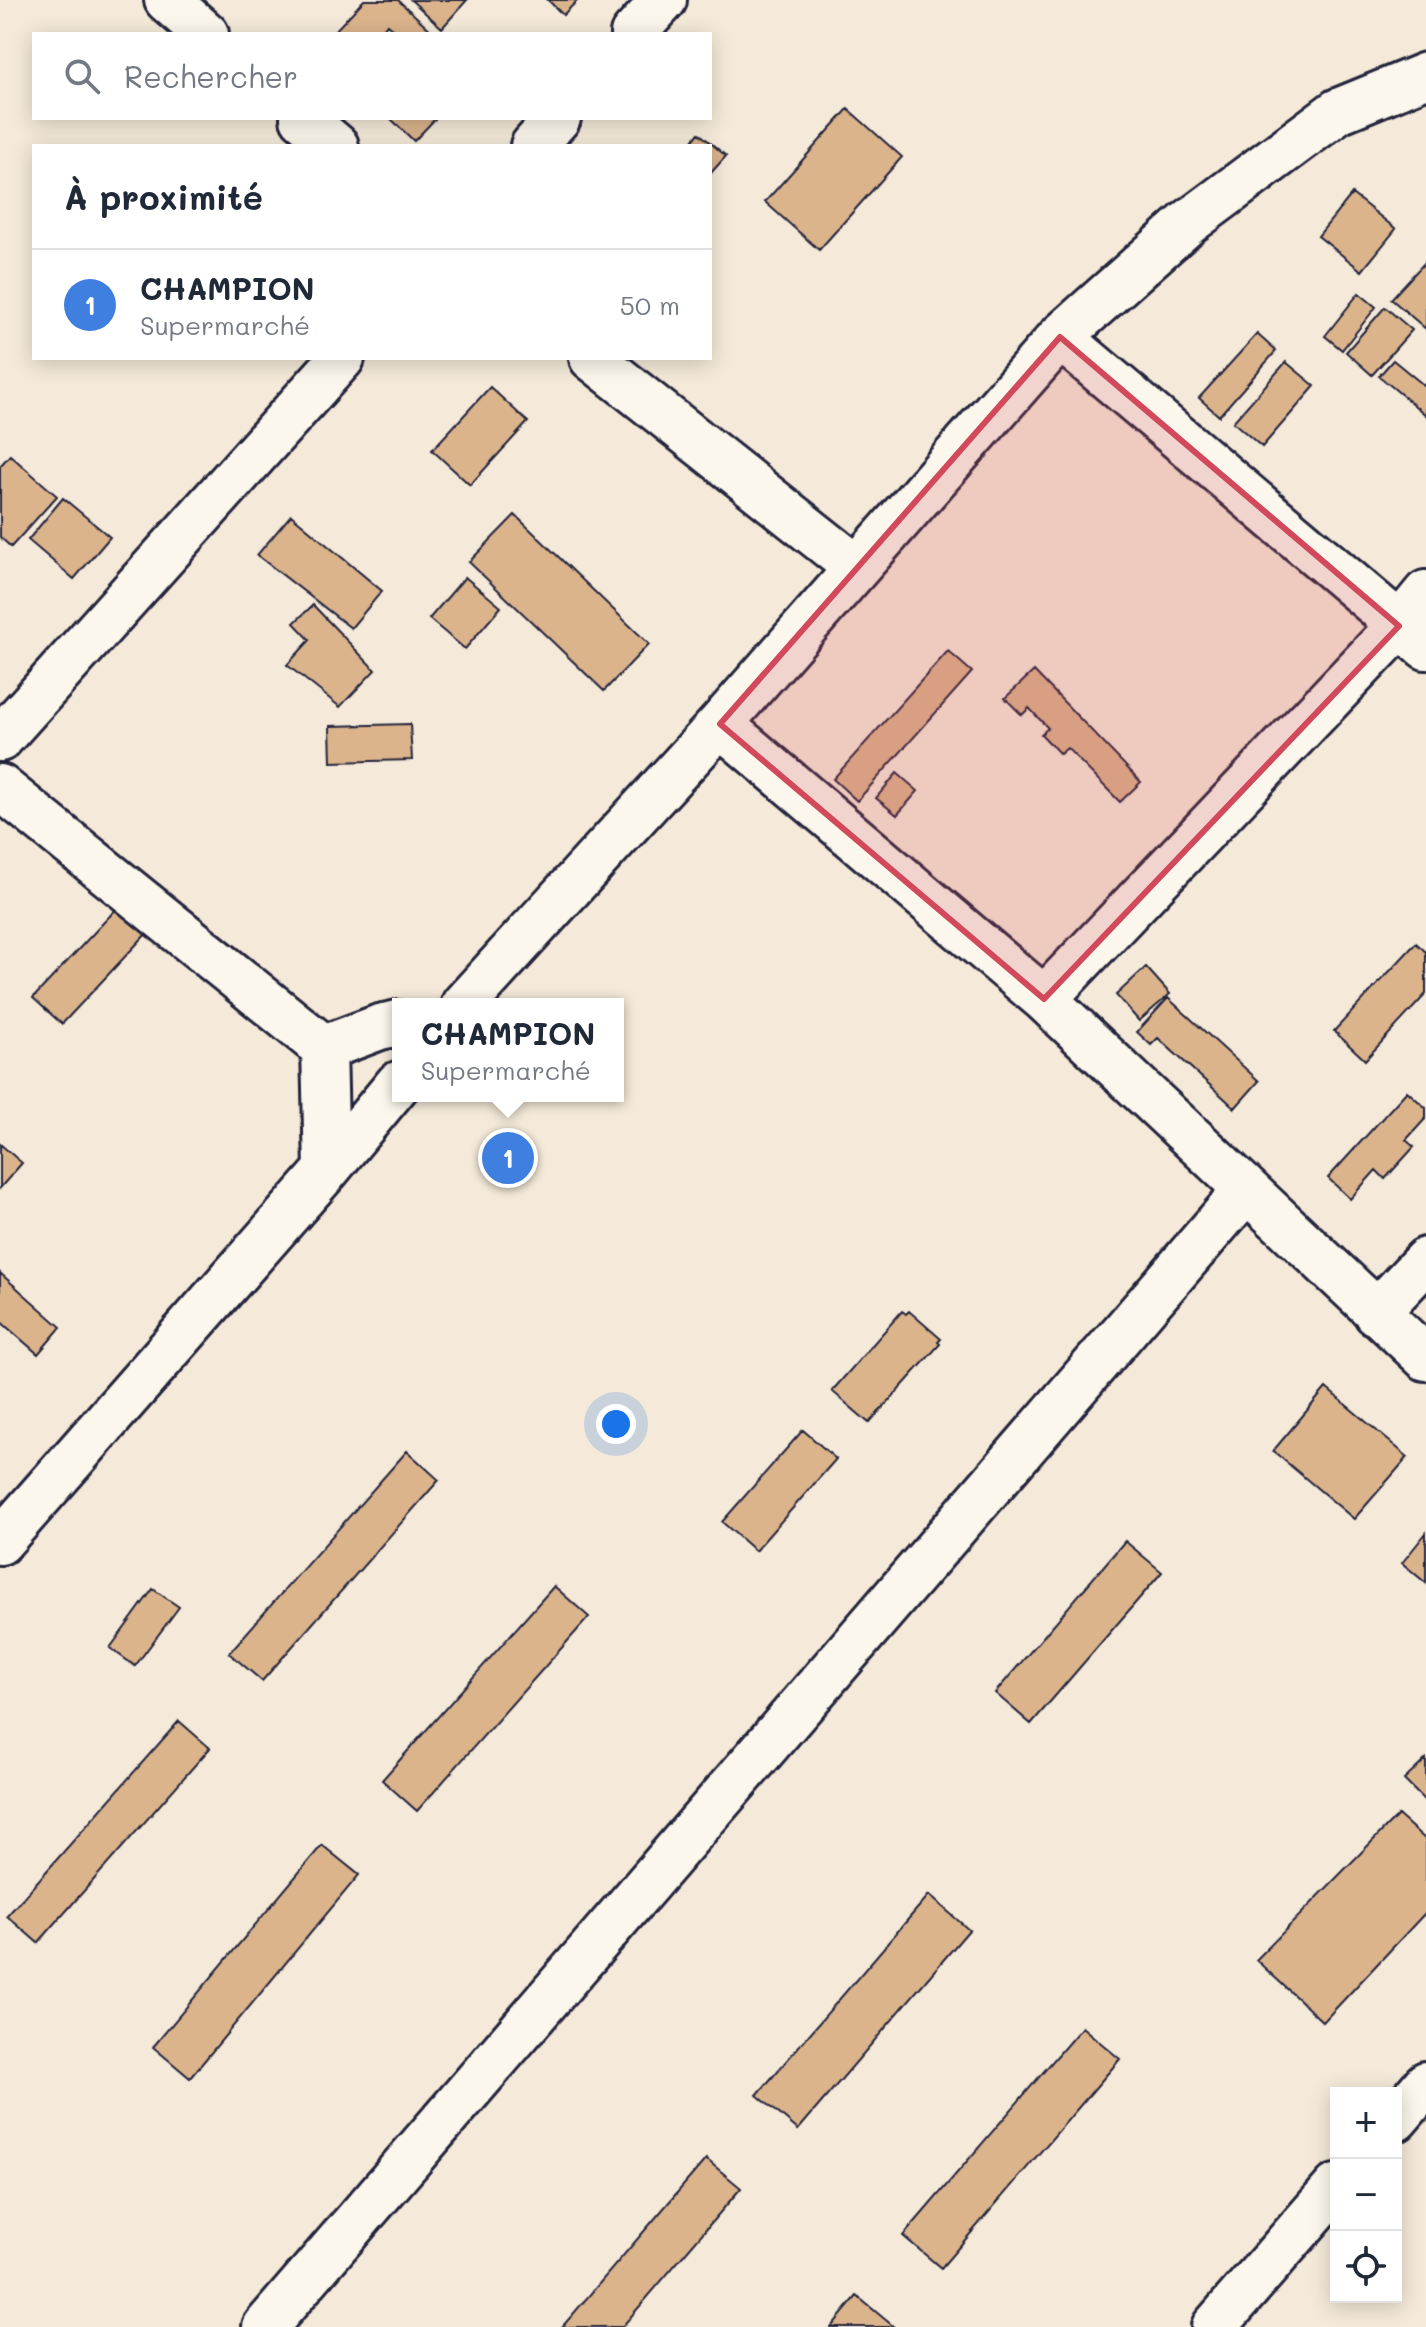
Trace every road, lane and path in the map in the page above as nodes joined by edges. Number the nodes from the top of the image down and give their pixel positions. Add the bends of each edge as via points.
1 (167, 0) edge
2 (664, 0) edge
3 (204, 32) edge
4 (635, 32) edge
5 (1426, 75) edge
6 (305, 120) edge
7 (556, 120) edge
8 (334, 144) edge
9 (535, 144) edge
10 (1060, 337) junction
11 (340, 360) edge
12 (595, 360) edge
13 (857, 568) junction
14 (1426, 593) edge
15 (1412, 636) edge
16 (720, 724) junction
17 (0, 739) edge
18 (0, 787) edge
19 (469, 998) edge
20 (1044, 999) junction
21 (392, 1024) edge
22 (324, 1048) junction
23 (392, 1091) edge
24 (327, 1170) junction
25 (1246, 1190) junction
26 (1426, 1260) edge
27 (1376, 1313) junction
28 (1426, 1358) edge
29 (0, 1542) edge
30 (1426, 2084) edge
31 (1402, 2112) edge
32 (1330, 2194) edge
33 (265, 2327) edge
34 (1214, 2327) edge

1 - 3 street
2 - 4 street
5 - 10 street via 1338,111 1189,222
6 - 8 street
7 - 9 street
10 - 13 street
10 - 15 street
11 - 17 street
12 - 13 street
13 - 16 street
14 - 15 street
15 - 20 street
16 - 19 street
16 - 20 street
18 - 22 street
20 - 25 street
21 - 22 street
22 - 24 street
23 - 24 street
24 - 29 street
25 - 27 street
25 - 33 street
26 - 27 street
27 - 28 street
30 - 31 street
32 - 34 street

